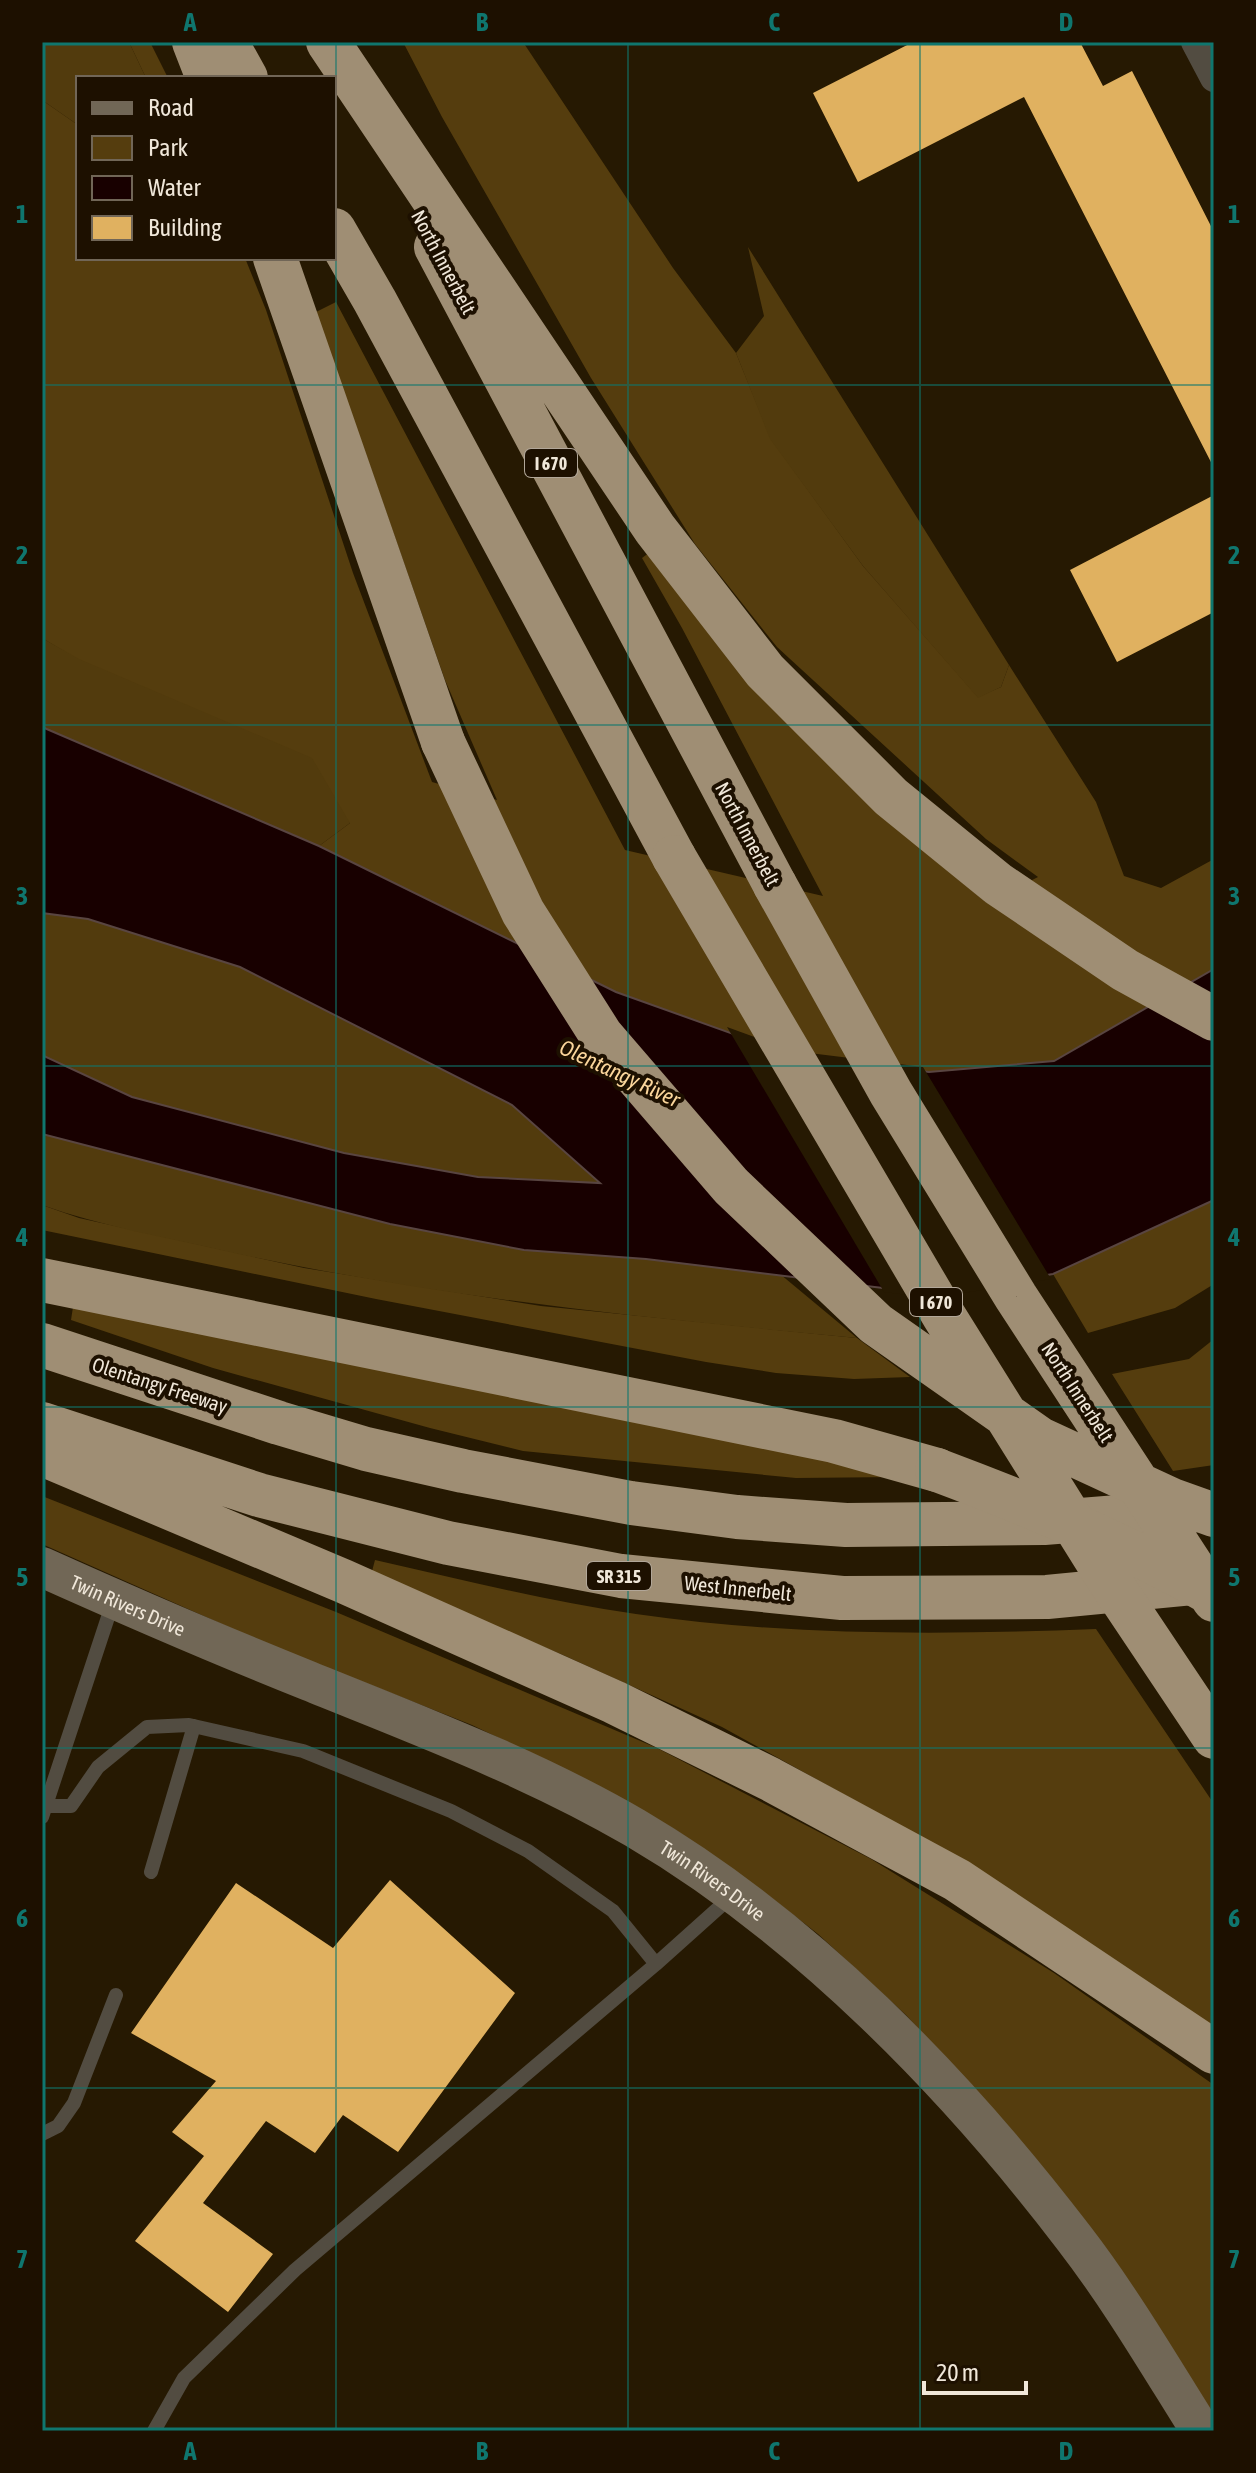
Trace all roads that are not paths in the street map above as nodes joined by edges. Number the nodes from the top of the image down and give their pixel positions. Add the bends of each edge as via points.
1 (194, 42) edge
2 (226, 42) edge
3 (328, 42) edge
4 (1195, 42) edge
5 (207, 76) edge
6 (245, 76) edge
7 (1214, 78) edge
8 (336, 233) edge
9 (276, 260) edge
10 (1214, 1019) edge
11 (42, 1280) edge
12 (42, 1345) edge
13 (42, 1424) edge
14 (42, 1454) edge
15 (1214, 1508) edge
16 (1214, 1515) edge
17 (42, 1567) edge
18 (1214, 1581) edge
19 (1214, 1598) edge
20 (114, 1599) junction
21 (194, 1726) junction
22 (1214, 1737) edge
23 (43, 1810) edge
24 (151, 1872) dead end
25 (734, 1895) junction
26 (656, 1964) junction
27 (116, 1995) dead end
28 (1214, 2052) edge
29 (42, 2134) edge
30 (154, 2431) edge
31 (1201, 2431) edge

1 - 5 highway
2 - 6 highway
3 - 10 highway via 655,529 765,671 891,797 998,884 1125,970
3 - 19 highway, North Innerbelt / I 670, bridge via 775,885 891,1093 999,1270
4 - 7 street
8 - 22 highway, I 670, bridge via 674,857 944,1316
9 - 16 highway, bridge via 443,742 523,912 601,1035 731,1186 876,1324 1040,1439
11 - 19 highway, bridge via 820,1438 937,1470 1007,1497 1108,1541
12 - 15 highway, Olentangy Freeway via 366,1449 631,1503 846,1525 1044,1523
13 - 18 highway, West Innerbelt / SR 315 via 259,1495 448,1543 621,1576 842,1598 1047,1597
14 - 28 highway via 343,1581 614,1702 770,1779 957,1880
17 - 20 main road, Twin Rivers Drive
20 - 23 lane
20 - 25 main road, Twin Rivers Drive via 564,1789 636,1829
21 - 23 lane via 147,1727 98,1767 71,1806
21 - 24 lane
21 - 26 lane via 303,1751 477,1824 528,1851 613,1911
25 - 26 lane
25 - 31 main road, Twin Rivers Drive via 863,2003 1000,2147 1075,2239
26 - 30 lane via 295,2270 212,2347 184,2378
27 - 29 lane via 74,2103 58,2126

